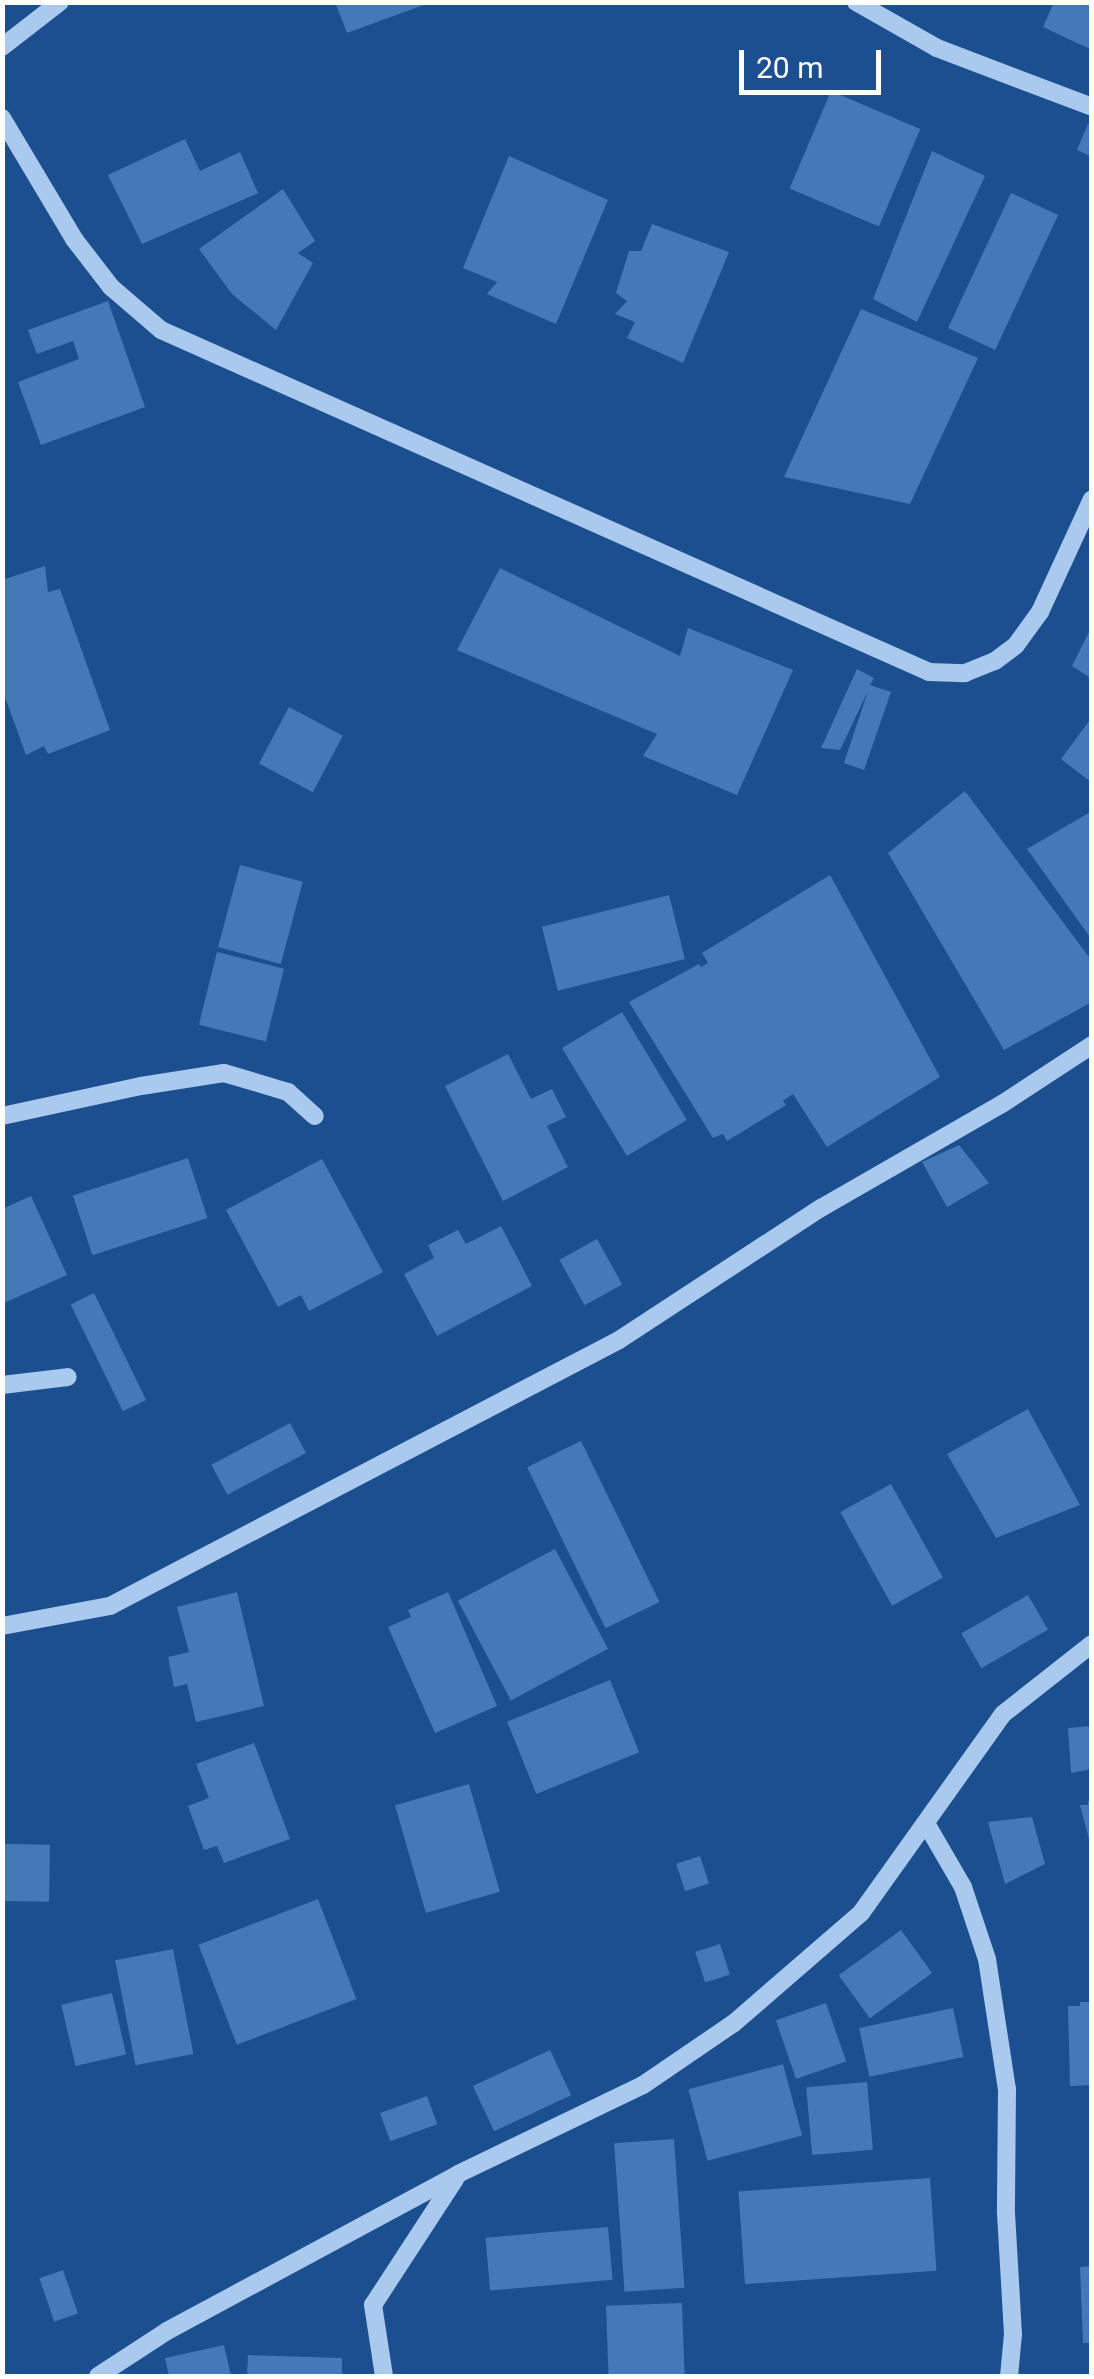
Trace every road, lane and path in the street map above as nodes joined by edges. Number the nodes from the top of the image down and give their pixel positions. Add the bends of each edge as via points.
1 (60, 2) edge
2 (856, 2) edge
3 (2, 47) edge
4 (1092, 107) edge
5 (2, 118) edge
6 (1092, 500) edge
7 (1092, 1045) edge
8 (2, 1116) edge
9 (316, 1116) dead end
10 (68, 1376) dead end
11 (2, 1385) edge
12 (2, 1626) edge
13 (1092, 1644) edge
14 (927, 1825) junction
15 (458, 2174) junction
16 (98, 2376) edge
17 (384, 2376) edge
18 (1009, 2376) edge

1 - 3 street
2 - 4 street via 938,48
5 - 6 street via 74,239 111,286 162,330 929,672 965,673 1016,645 1040,612
7 - 12 street via 821,1208 619,1340 110,1606
8 - 9 street via 224,1074 288,1092
10 - 11 street
13 - 14 street via 1003,1714
14 - 15 street via 862,1913 734,2022 643,2085
14 - 18 street via 963,1888 988,1959 1008,2089
15 - 16 street via 166,2331
15 - 17 street via 373,2306

